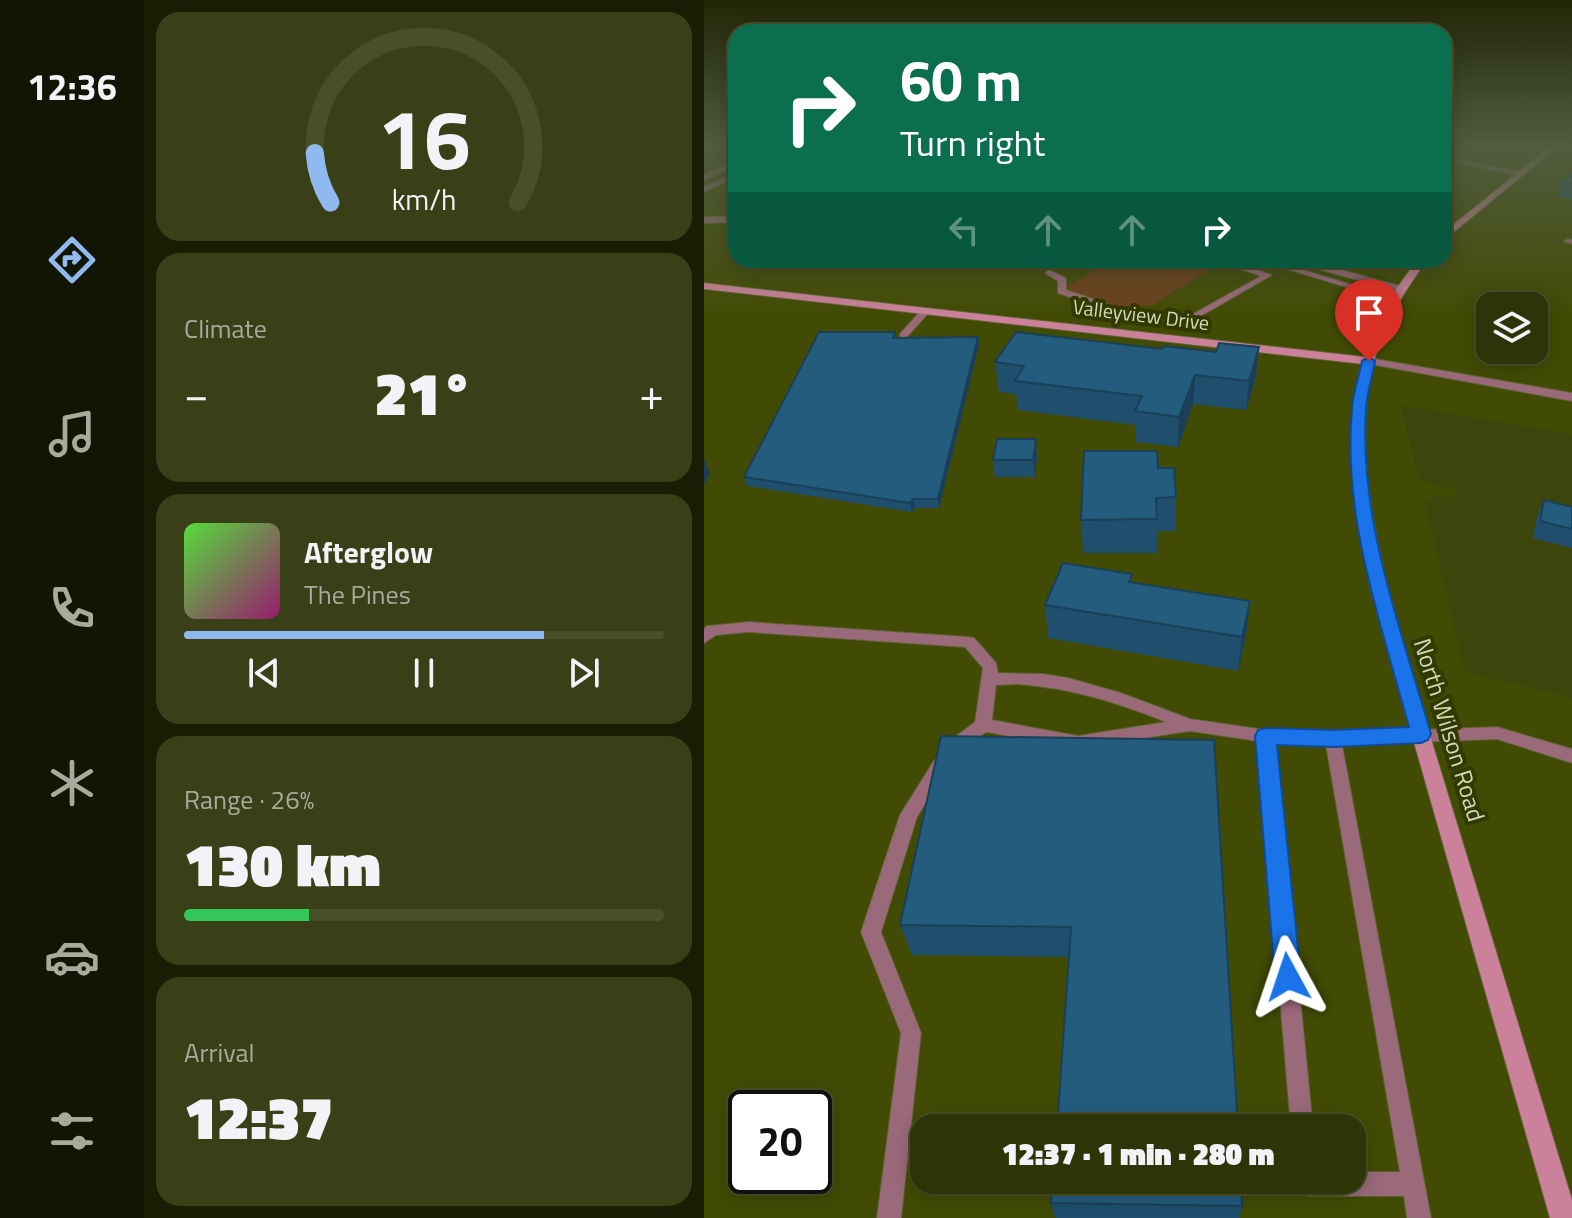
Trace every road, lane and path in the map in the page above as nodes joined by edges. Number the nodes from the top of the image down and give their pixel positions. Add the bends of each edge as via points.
1 (1486, 202) edge
2 (728, 219) edge
3 (704, 220) edge
4 (1452, 230) edge
5 (1245, 268) edge
6 (1278, 268) edge
7 (1289, 268) edge
8 (1318, 268) edge
9 (1416, 268) edge
10 (1049, 273) dead end
11 (1268, 275) junction
12 (704, 286) edge
13 (1398, 294) junction
14 (926, 310) junction
15 (903, 336) edge
16 (1369, 361) junction
17 (1572, 397) edge
18 (704, 638) edge
19 (989, 679) junction
20 (983, 725) junction
21 (1190, 725) junction
22 (1421, 734) junction
23 (1266, 736) junction
24 (1333, 739) junction
25 (1572, 756) edge
26 (1301, 1114) edge
27 (1366, 1184) edge
28 (1414, 1184) junction
29 (889, 1218) edge
30 (1419, 1218) edge
31 (1564, 1218) edge

1 - 4 main road
2 - 3 street
5 - 11 lane
6 - 11 lane
7 - 13 lane
8 - 13 lane
9 - 13 main road, North Wilson Road
10 - 11 lane via 1063,280 1061,291 1127,314 1185,322
12 - 14 main road, Valleyview Drive
13 - 16 main road, North Wilson Road
14 - 15 lane
14 - 16 main road, Valleyview Drive
16 - 17 street, Valleyview Drive
16 - 22 main road, North Wilson Road via 1359,408 1360,484 1369,545
18 - 19 lane via 712,630 749,627 969,642 991,667
19 - 20 lane
19 - 21 lane via 1027,677 1107,692
20 - 21 lane via 1078,742
20 - 29 lane via 949,750 909,815 871,932 911,1033
21 - 23 lane
22 - 24 lane
22 - 25 lane via 1497,733
22 - 31 main road, North Wilson Road
23 - 24 lane
23 - 26 lane
24 - 28 lane
27 - 28 lane
28 - 30 lane

